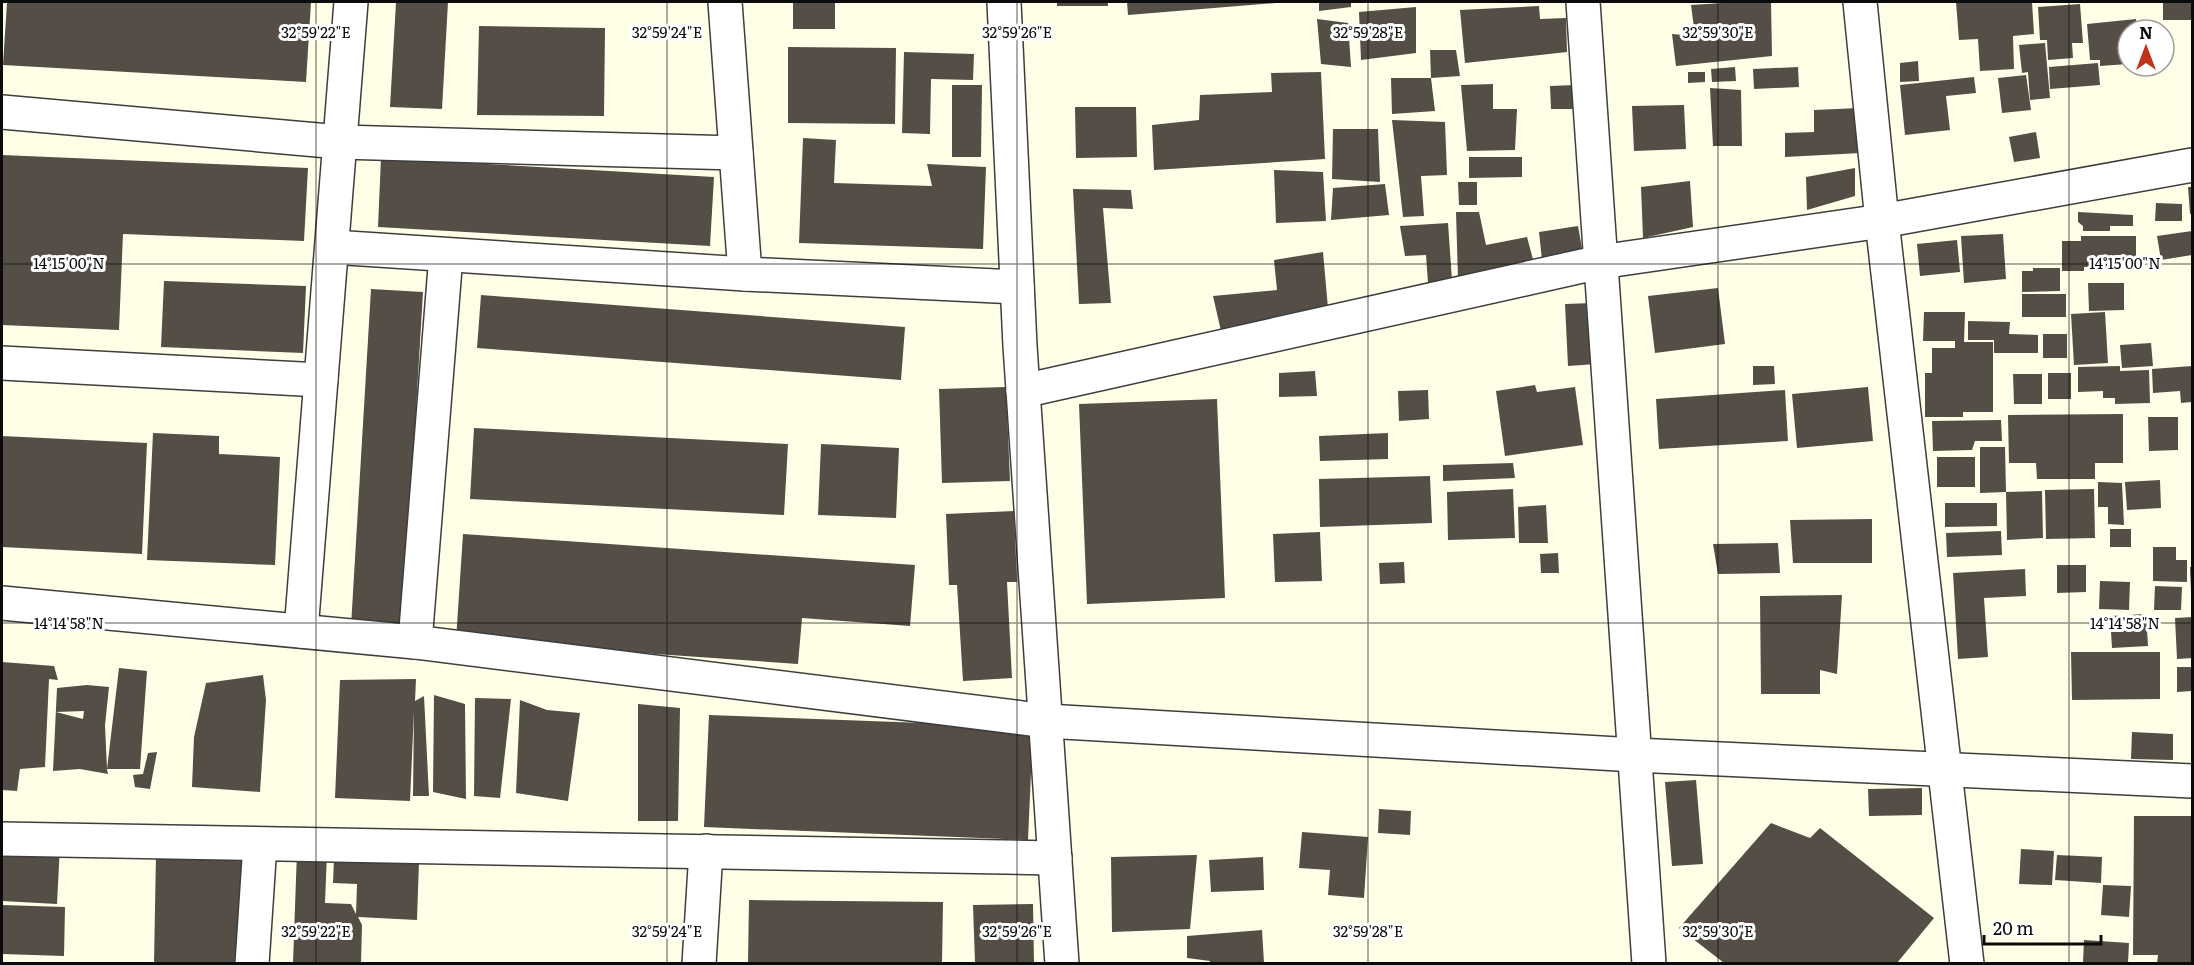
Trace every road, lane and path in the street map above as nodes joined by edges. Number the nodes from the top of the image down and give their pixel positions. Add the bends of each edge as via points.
1 (351, 2) edge
2 (725, 2) edge
3 (1004, 2) edge
4 (1583, 2) edge
5 (1860, 2) edge
6 (2, 112) edge
7 (340, 142) junction
8 (736, 153) junction
9 (2193, 165) edge
10 (1882, 221) junction
11 (332, 247) junction
12 (446, 255) junction
13 (1600, 262) junction
14 (745, 274) junction
15 (1017, 287) junction
16 (2, 363) edge
17 (321, 380) junction
18 (1023, 391) junction
19 (2, 603) edge
20 (301, 631) junction
21 (415, 642) junction
22 (1046, 721) junction
23 (1635, 755) junction
24 (1947, 771) junction
25 (2193, 781) edge
26 (2, 839) edge
27 (260, 844) junction
28 (706, 851) junction
29 (1055, 858) junction
30 (252, 963) edge
31 (699, 963) edge
32 (1062, 963) edge
33 (1649, 963) edge
34 (1967, 963) edge

1 - 7 street
2 - 8 street
3 - 15 street
4 - 13 street
5 - 10 street
6 - 7 street
7 - 8 street
7 - 11 street
8 - 14 street
9 - 10 street
10 - 13 street
10 - 24 street
11 - 12 street
11 - 17 street
12 - 14 street
12 - 21 street
13 - 18 street
13 - 23 street
14 - 15 street
15 - 18 street
16 - 17 street
17 - 20 street
18 - 22 street
19 - 20 street
20 - 21 street
21 - 22 street
22 - 23 street
22 - 29 street
23 - 24 street
23 - 33 street
24 - 25 street
24 - 34 street
26 - 27 street
27 - 28 street
27 - 30 street
28 - 29 street
28 - 31 street
29 - 32 street

